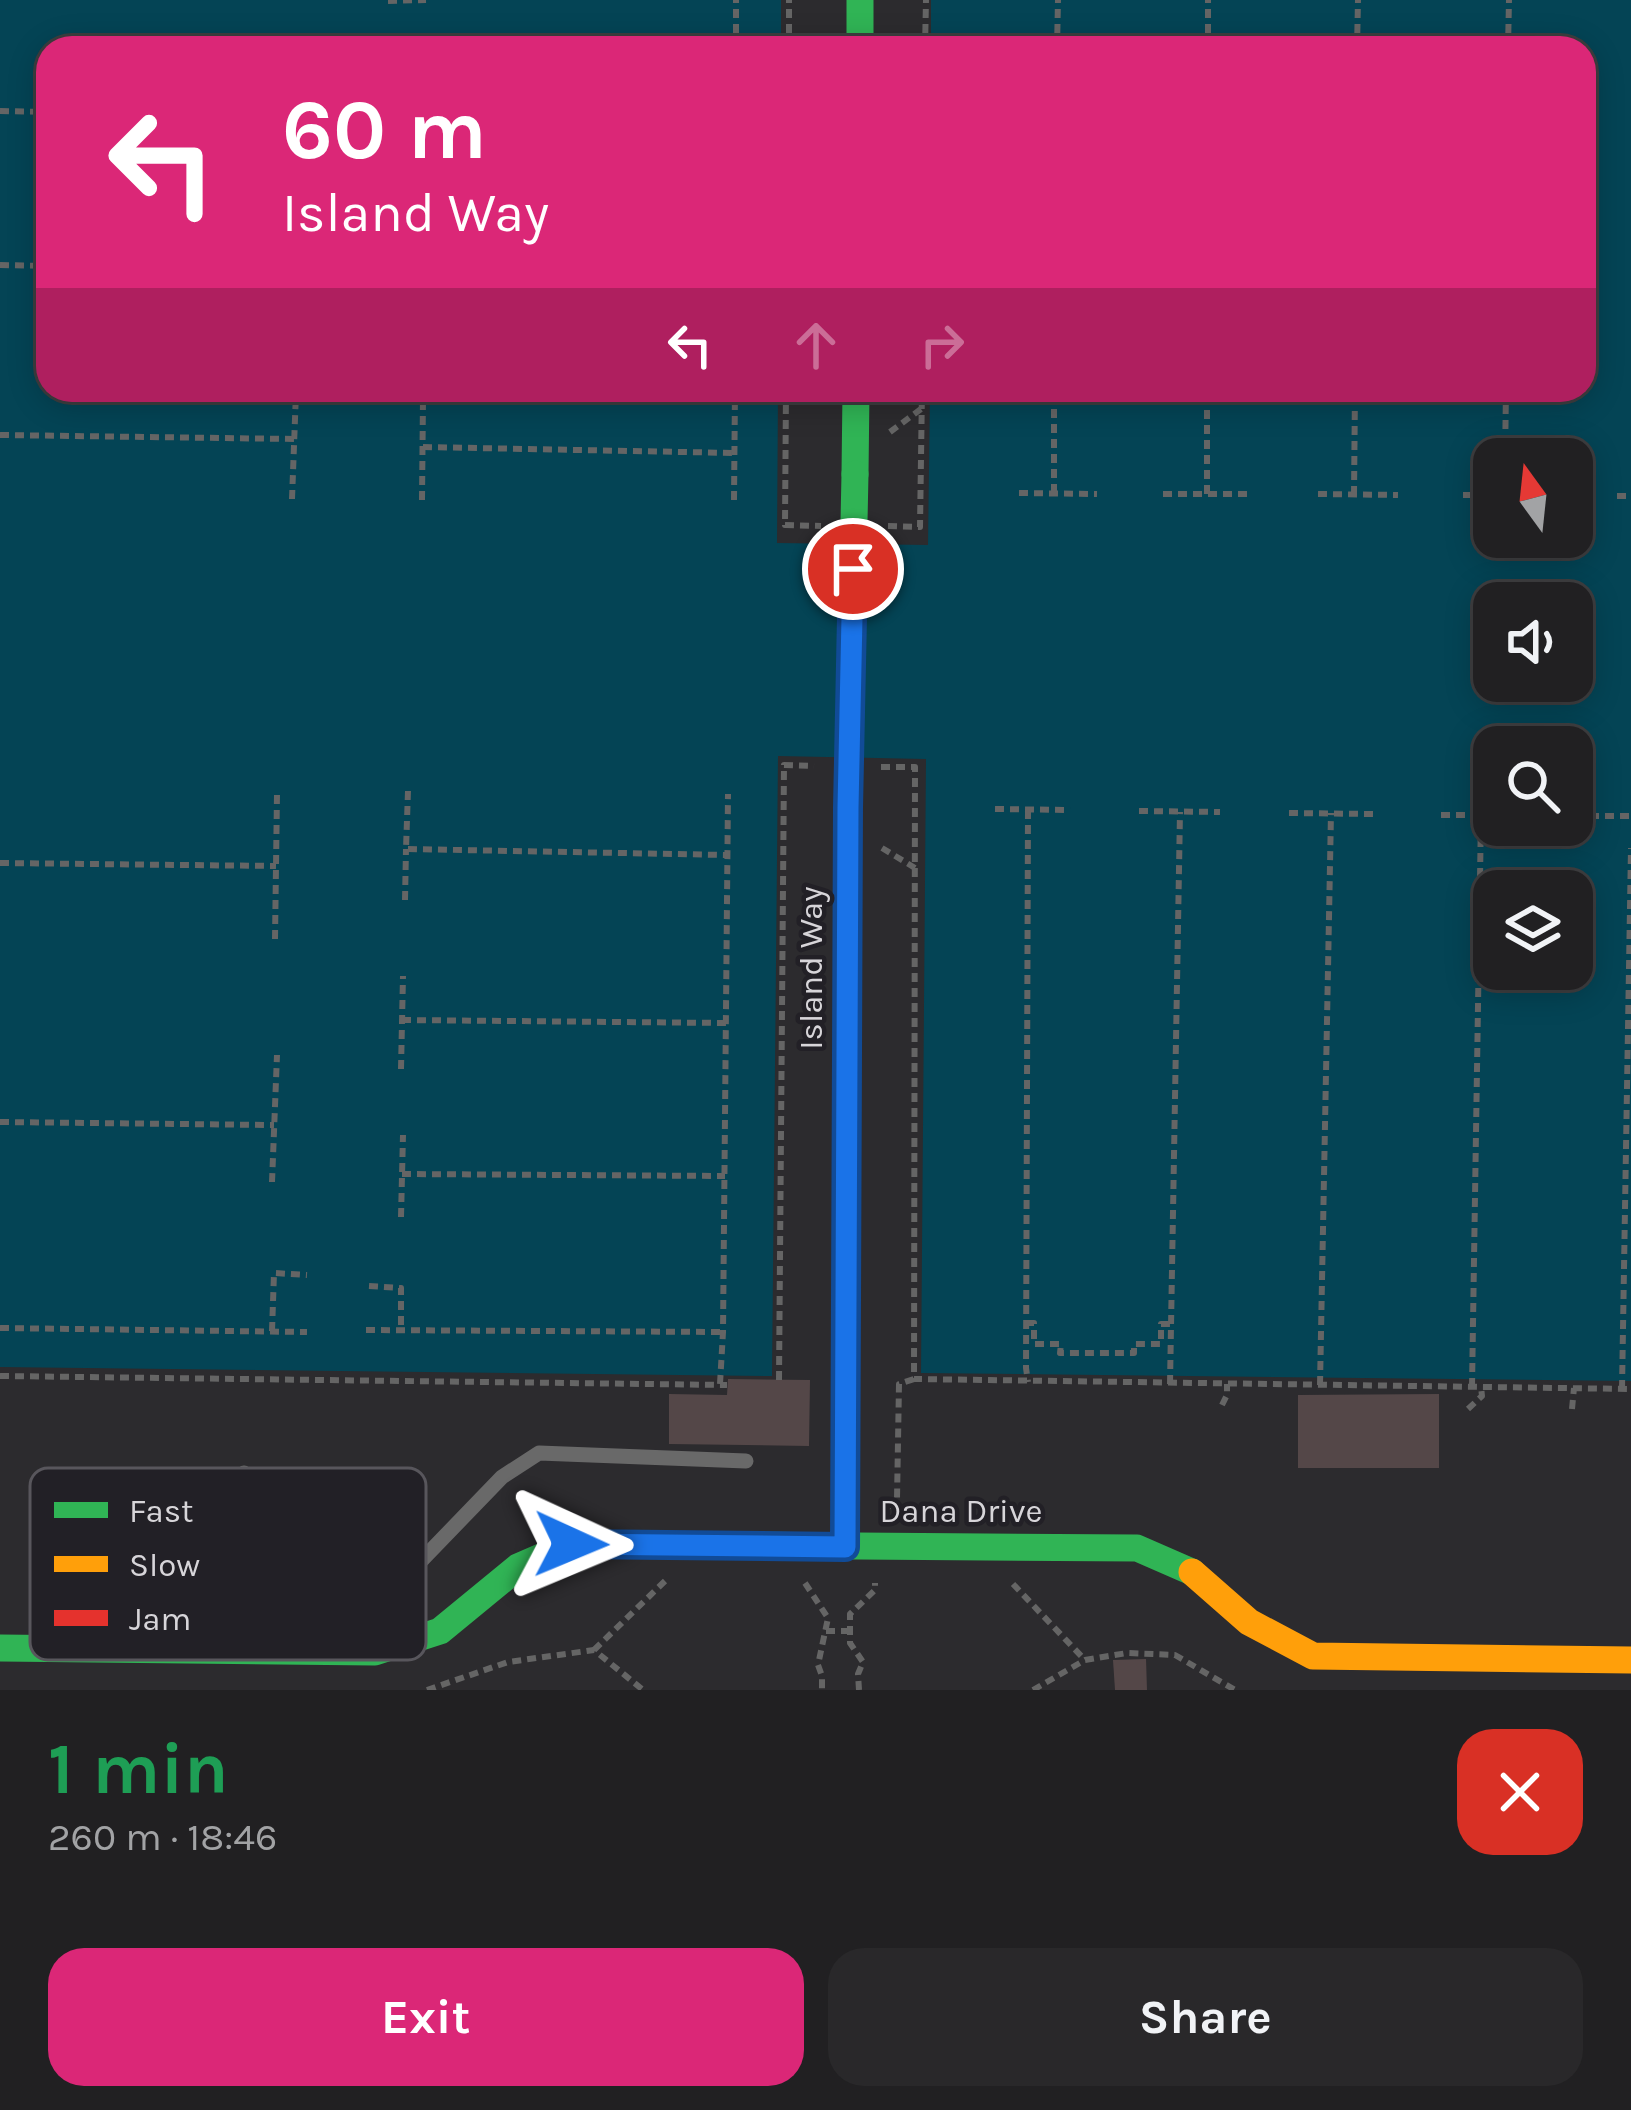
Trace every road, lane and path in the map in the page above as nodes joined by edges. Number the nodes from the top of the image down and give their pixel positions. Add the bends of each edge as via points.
1 (426, 0) edge
2 (736, 0) edge
3 (789, 0) edge
4 (860, 0) edge
5 (926, 0) edge
6 (1058, 0) edge
7 (1208, 0) edge
8 (1358, 0) edge
9 (1509, 0) edge
10 (388, 1) edge
11 (736, 36) edge
12 (789, 36) edge
13 (860, 36) edge
14 (925, 36) edge
15 (1057, 36) edge
16 (1208, 36) edge
17 (1357, 36) edge
18 (1508, 36) edge
19 (0, 111) edge
20 (36, 112) edge
21 (0, 265) edge
22 (36, 266) edge
23 (296, 402) edge
24 (423, 402) edge
25 (735, 402) edge
26 (856, 402) edge
27 (1054, 402) edge
28 (1207, 402) edge
29 (1355, 402) edge
30 (1506, 402) edge
31 (921, 409) dead end
32 (0, 435) edge
33 (1505, 438) edge
34 (295, 439) junction
35 (878, 440) dead end
36 (423, 448) junction
37 (735, 452) junction
38 (1018, 493) dead end
39 (1054, 493) junction
40 (1097, 494) dead end
41 (1162, 494) dead end
42 (1207, 494) junction
43 (1248, 494) dead end
44 (1318, 494) dead end
45 (1354, 495) junction
46 (1398, 495) dead end
47 (1463, 495) dead end
48 (1473, 495) edge
49 (1617, 496) dead end
50 (1631, 496) edge
51 (292, 499) dead end
52 (422, 500) dead end
53 (734, 500) dead end
54 (828, 766) dead end
55 (871, 766) dead end
56 (408, 790) dead end
57 (277, 794) dead end
58 (728, 794) dead end
59 (995, 809) dead end
60 (1028, 810) junction
61 (1070, 810) dead end
62 (1139, 811) dead end
63 (1180, 812) junction
64 (1220, 812) dead end
65 (1289, 813) dead end
66 (1331, 813) junction
67 (1373, 814) dead end
68 (1441, 815) dead end
69 (1473, 815) edge
70 (1593, 816) edge
71 (1631, 817) edge
72 (875, 844) dead end
73 (1481, 846) edge
74 (1631, 848) edge
75 (406, 849) junction
76 (728, 855) junction
77 (0, 863) edge
78 (275, 866) junction
79 (915, 868) junction
80 (405, 900) dead end
81 (275, 940) dead end
82 (404, 976) dead end
83 (402, 1020) junction
84 (726, 1023) junction
85 (277, 1055) dead end
86 (401, 1069) dead end
87 (0, 1122) edge
88 (274, 1125) junction
89 (403, 1135) dead end
90 (402, 1174) junction
91 (724, 1176) junction
92 (272, 1182) dead end
93 (401, 1216) dead end
94 (307, 1275) dead end
95 (369, 1286) dead end
96 (1026, 1323) junction
97 (1170, 1324) junction
98 (0, 1328) edge
99 (401, 1329) junction
100 (366, 1330) dead end
101 (272, 1331) junction
102 (307, 1331) dead end
103 (723, 1332) junction
104 (0, 1376) edge
105 (779, 1379) dead end
106 (914, 1379) junction
107 (1028, 1382) junction
108 (1170, 1384) junction
109 (1227, 1384) junction
110 (1320, 1385) junction
111 (1472, 1387) junction
112 (1481, 1387) junction
113 (1574, 1388) junction
114 (1627, 1389) edge
115 (1222, 1405) dead end
116 (1468, 1409) dead end
117 (1572, 1409) dead end
118 (746, 1461) dead end
119 (887, 1508) dead end
120 (845, 1547) junction
121 (426, 1555) edge
122 (804, 1572) dead end
123 (875, 1572) dead end
124 (672, 1574) dead end
125 (1003, 1574) dead end
126 (826, 1631) junction
127 (850, 1631) junction
128 (426, 1635) edge
129 (0, 1648) edge
130 (30, 1648) edge
131 (594, 1650) junction
132 (1085, 1660) junction
133 (1631, 1660) edge
134 (427, 1690) edge
135 (644, 1690) edge
136 (822, 1690) edge
137 (859, 1690) edge
138 (1033, 1690) edge
139 (1235, 1690) edge

1 - 10 path
2 - 11 path
3 - 12 path
4 - 13 street
5 - 14 path
6 - 15 path
7 - 16 path
8 - 17 path
9 - 18 path
19 - 20 path
21 - 22 path
23 - 34 path
24 - 36 path
25 - 37 path
26 - 120 street, Island Way, bridge
27 - 39 path
28 - 42 path
29 - 45 path
30 - 33 path
31 - 35 path
32 - 34 path
34 - 51 path
36 - 37 path
36 - 52 path
37 - 53 path
38 - 39 path
39 - 40 path
41 - 42 path
42 - 43 path
44 - 45 path
45 - 46 path
47 - 48 path
49 - 50 path
54 - 105 path via 784,765
55 - 79 path via 915,767
56 - 75 path
57 - 78 path
58 - 76 path
59 - 60 path
60 - 61 path
60 - 96 path
62 - 63 path
63 - 64 path
63 - 97 path
65 - 66 path
66 - 67 path
66 - 110 path
68 - 69 path
70 - 71 path
72 - 79 path
73 - 111 path
74 - 114 path
75 - 76 path
75 - 80 path
76 - 84 path
77 - 78 path
78 - 81 path
79 - 106 path
82 - 83 path
83 - 84 path
83 - 86 path
84 - 91 path
85 - 88 path
87 - 88 path
88 - 92 path
89 - 90 path
90 - 91 path
90 - 93 path
91 - 103 path
94 - 101 path via 274,1273
95 - 99 path via 401,1288
96 - 97 path via 1034,1323 1034,1344 1061,1344 1060,1353 1134,1353 1134,1344 1161,1344 1161,1324
96 - 107 path
97 - 108 path
98 - 101 path
99 - 100 path
99 - 103 path
101 - 102 path
103 - 104 path via 724,1384
106 - 107 path
106 - 119 path via 899,1384 896,1499
107 - 108 path
108 - 109 path
109 - 110 path
109 - 115 path
110 - 111 path
111 - 112 path
112 - 113 path
112 - 116 path
113 - 114 path
113 - 117 path
118 - 121 lane via 538,1453 502,1477
120 - 128 street, Dana Drive via 571,1544 518,1567
120 - 133 street, Dana Drive via 1137,1548 1191,1571 1249,1622 1313,1656
122 - 126 path via 828,1618
123 - 127 path via 875,1590 850,1614
124 - 131 path
125 - 132 path
126 - 127 path
126 - 136 path
127 - 137 path via 863,1663
129 - 130 street, Dana Drive
131 - 134 path via 508,1662
131 - 135 path
132 - 138 path
132 - 139 path via 1175,1655

